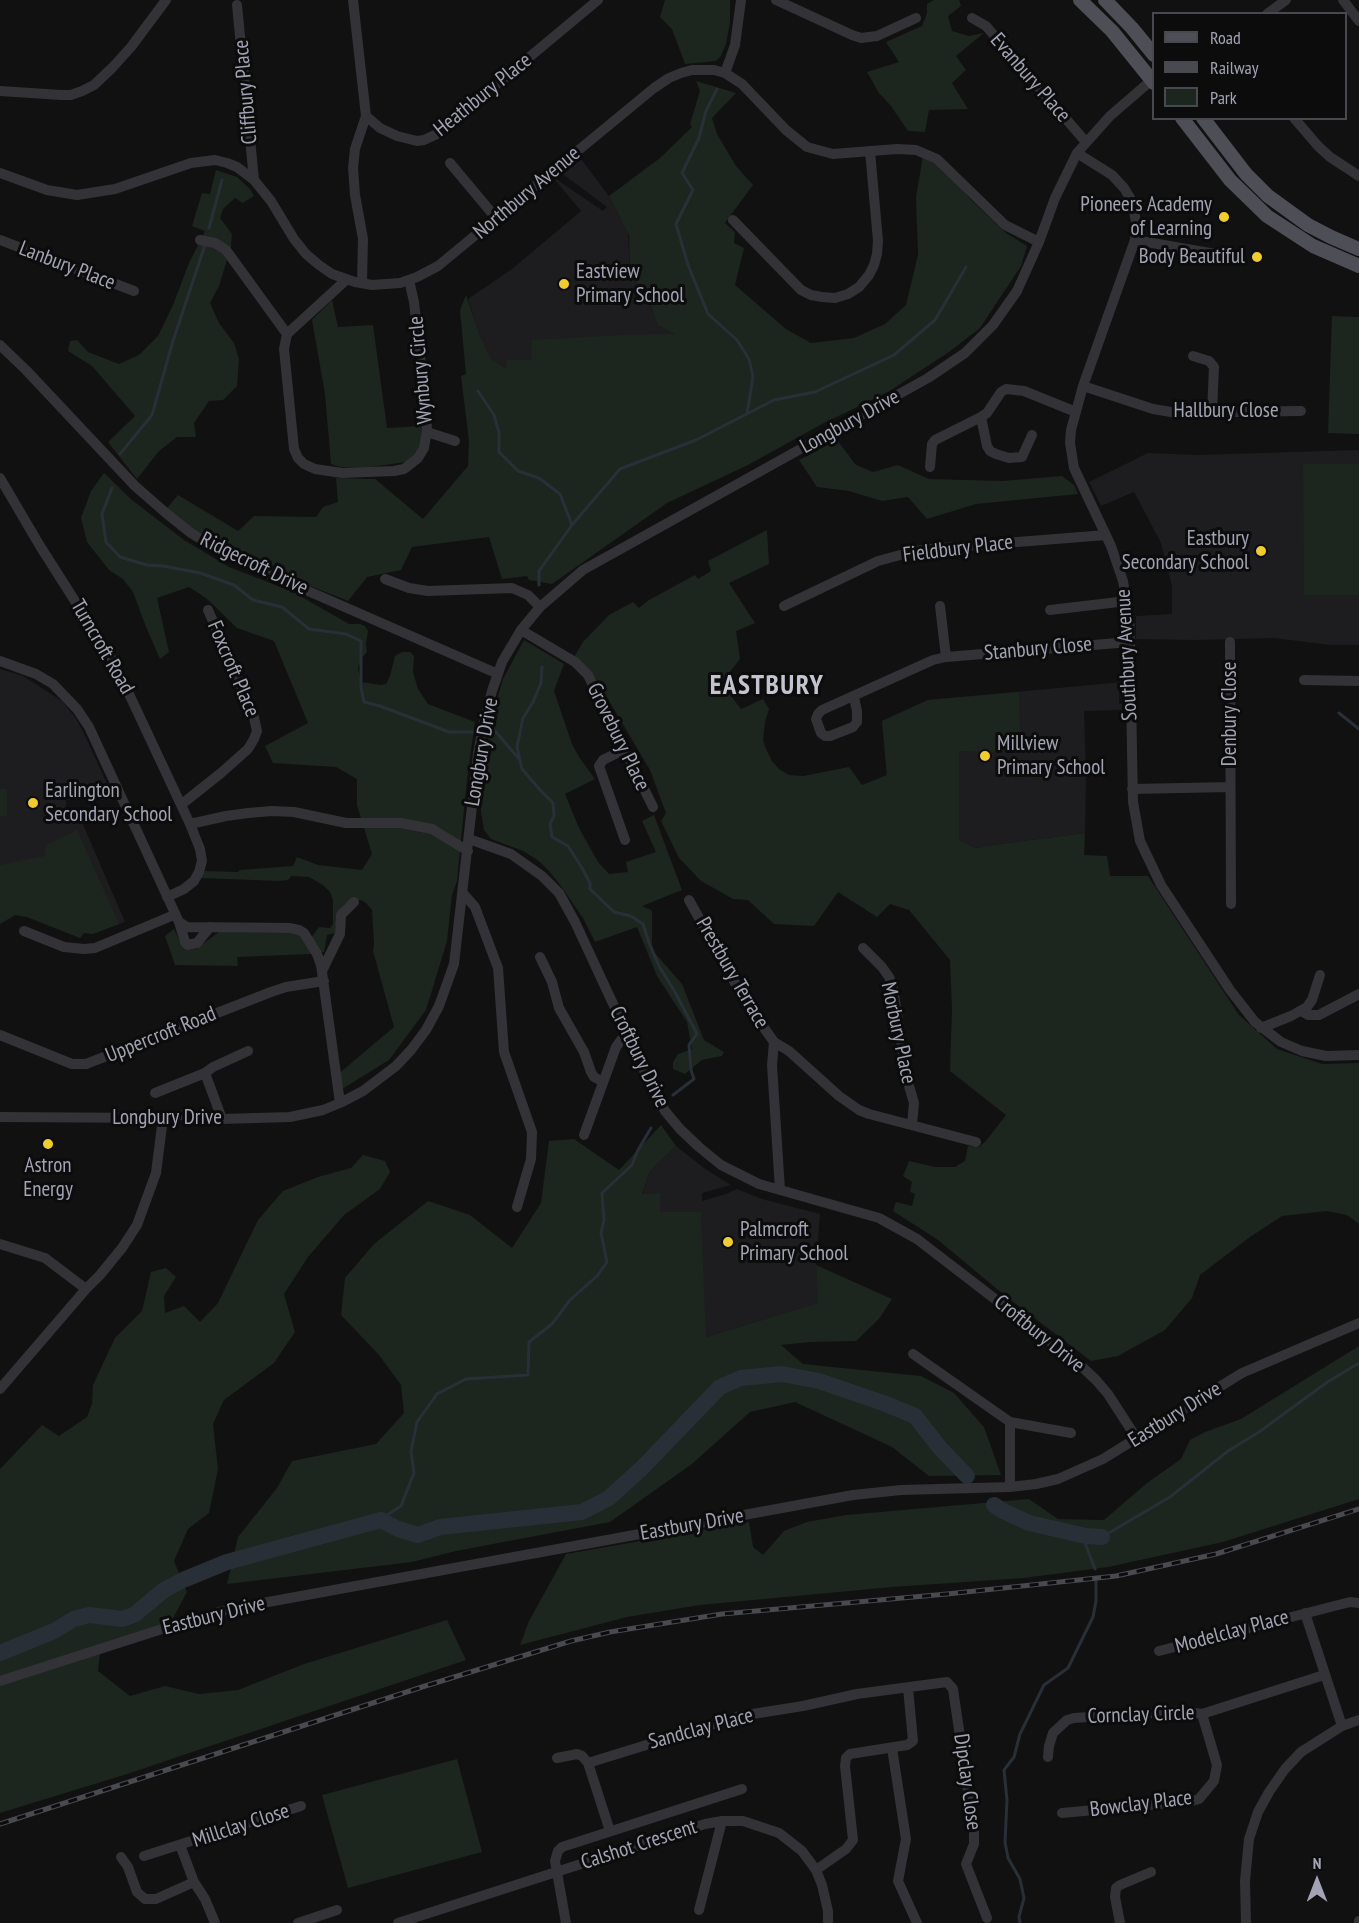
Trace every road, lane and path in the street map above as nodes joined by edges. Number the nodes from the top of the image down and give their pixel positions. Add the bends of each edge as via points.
1 (166, 0) edge
2 (353, 0) edge
3 (598, 0) edge
4 (741, 0) edge
5 (776, 0) edge
6 (1080, 0) edge
7 (1105, 0) edge
8 (1286, 0) edge
9 (1343, 0) edge
10 (237, 5) dead end
11 (1270, 12) edge
12 (916, 18) dead end
13 (972, 18) dead end
14 (1359, 21) edge
15 (1152, 52) edge
16 (725, 73) junction
17 (1152, 80) edge
18 (0, 91) edge
19 (366, 116) junction
20 (1184, 120) edge
21 (1205, 120) edge
22 (1296, 120) edge
23 (1085, 141) junction
24 (870, 151) junction
25 (1077, 153) junction
26 (450, 164) dead end
27 (0, 173) edge
28 (1359, 176) edge
29 (254, 180) junction
30 (496, 218) junction
31 (733, 220) dead end
32 (0, 240) edge
33 (200, 240) dead end
34 (1135, 240) junction
35 (1040, 242) junction
36 (1359, 249) edge
37 (1227, 256) dead end
38 (1359, 266) edge
39 (346, 280) junction
40 (409, 280) junction
41 (362, 283) junction
42 (134, 291) dead end
43 (286, 334) junction
44 (0, 345) edge
45 (1193, 356) dead end
46 (1083, 386) junction
47 (1301, 411) dead end
48 (1076, 412) junction
49 (1212, 412) junction
50 (981, 417) junction
51 (427, 432) junction
52 (1032, 435) dead end
53 (455, 441) dead end
54 (930, 467) dead end
55 (0, 478) edge
56 (1106, 535) junction
57 (385, 579) dead end
58 (1127, 601) junction
59 (784, 606) dead end
60 (940, 606) dead end
61 (540, 607) junction
62 (208, 610) dead end
63 (1050, 610) dead end
64 (521, 630) junction
65 (1130, 642) junction
66 (1230, 642) dead end
67 (946, 657) junction
68 (0, 661) edge
69 (498, 674) junction
70 (1304, 680) dead end
71 (1359, 681) edge
72 (854, 697) dead end
73 (625, 749) junction
74 (1230, 787) junction
75 (1132, 789) junction
76 (182, 804) junction
77 (653, 807) dead end
78 (190, 824) junction
79 (469, 839) junction
80 (625, 840) dead end
81 (468, 851) junction
82 (462, 892) junction
83 (167, 897) junction
84 (689, 900) dead end
85 (354, 902) dead end
86 (1231, 904) dead end
87 (176, 918) junction
88 (210, 927) junction
89 (24, 931) dead end
90 (863, 948) dead end
91 (540, 957) dead end
92 (1320, 975) dead end
93 (323, 976) junction
94 (1359, 994) edge
95 (1301, 1011) junction
96 (1261, 1028) junction
97 (627, 1032) junction
98 (0, 1035) edge
99 (774, 1042) junction
100 (248, 1051) dead end
101 (1359, 1055) edge
102 (205, 1073) junction
103 (603, 1082) junction
104 (155, 1093) dead end
105 (340, 1103) junction
106 (0, 1117) edge
107 (163, 1118) junction
108 (222, 1119) junction
109 (912, 1125) junction
110 (584, 1136) dead end
111 (976, 1142) dead end
112 (780, 1190) junction
113 (517, 1208) dead end
114 (0, 1244) edge
115 (86, 1289) junction
116 (1359, 1323) edge
117 (913, 1354) dead end
118 (0, 1389) edge
119 (1010, 1422) junction
120 (1071, 1433) dead end
121 (1137, 1439) junction
122 (1010, 1487) junction
123 (1359, 1603) edge
124 (1305, 1612) junction
125 (1159, 1651) dead end
126 (1324, 1675) junction
127 (0, 1681) edge
128 (908, 1688) junction
129 (816, 1704) joint
130 (1202, 1714) junction
131 (1359, 1720) edge
132 (1342, 1726) junction
133 (892, 1748) junction
134 (1048, 1757) dead end
135 (557, 1758) dead end
136 (588, 1763) junction
137 (742, 1789) dead end
138 (301, 1806) dead end
139 (1062, 1813) dead end
140 (722, 1821) junction
141 (610, 1831) junction
142 (180, 1845) junction
143 (122, 1857) dead end
144 (144, 1857) dead end
145 (816, 1870) junction
146 (557, 1871) junction
147 (1151, 1872) dead end
148 (194, 1882) junction
149 (337, 1910) dead end
150 (699, 1910) dead end
151 (428, 1918) edge
152 (987, 1918) dead end
153 (215, 1923) edge
154 (298, 1923) edge
155 (398, 1923) edge
156 (566, 1923) edge
157 (828, 1923) edge
158 (917, 1923) edge
159 (1120, 1923) edge
160 (1246, 1923) edge

1 - 18 street via 131,47 94,85 62,95
2 - 19 street
3 - 19 street, Heathbury Place via 429,139 417,141 397,136
4 - 16 street via 735,45
5 - 12 street via 861,38 877,36
6 - 17 main road via 1112,31
7 - 15 main road
8 - 11 street
9 - 14 street
10 - 29 street, Cliffbury Place
13 - 23 street, Evanbury Place via 986,26
16 - 24 street via 807,147 833,154
16 - 30 street, Northbury Avenue via 692,70 669,78
17 - 23 street, Longbury Drive
19 - 41 street via 353,168 363,239
20 - 38 main road via 1230,180 1267,216 1313,246
21 - 36 main road via 1268,196 1308,225
22 - 28 street via 1317,146
23 - 25 street, Longbury Drive
24 - 31 street via 877,254 869,275 848,294 822,297 801,290
24 - 35 street via 916,150 937,159 1005,225
25 - 34 street, Southbury Avenue via 1112,175 1124,188 1135,213
25 - 35 street, Longbury Drive via 1054,198
26 - 30 street
27 - 29 street, Northbury Avenue via 47,190 77,195 115,189 191,163 214,160 237,167
29 - 39 street, Northbury Avenue via 306,254
30 - 40 street, Northbury Avenue via 438,266
32 - 42 street, Lanbury Place
33 - 43 street via 226,250
34 - 37 street
34 - 46 street, Southbury Avenue
35 - 61 street, Longbury Drive via 1006,308 979,340 949,365 583,570
39 - 41 street, Northbury Avenue
39 - 43 street
40 - 41 street, Northbury Avenue via 386,285
40 - 51 street, Wynbury Circle
43 - 51 street, Wynbury Circle via 284,349 294,449 304,464 342,473 404,469 418,458
44 - 69 street, Ridgecroft Drive via 135,486 192,533 260,570
45 - 49 street via 1214,367
46 - 48 street, Southbury Avenue
46 - 49 street, Hallbury Close via 1166,412
47 - 49 street, Hallbury Close
48 - 50 street via 1010,388 1001,392
48 - 56 street, Southbury Avenue via 1071,430 1072,462
50 - 52 street via 987,446 996,454 1022,457
50 - 54 street via 934,440
51 - 53 street
55 - 76 street, Turncroft Road via 115,664
56 - 58 street, Southbury Avenue
56 - 59 street, Fieldbury Place via 915,551 878,561
57 - 61 street via 428,591 512,588 528,595
58 - 63 street
58 - 65 street, Southbury Avenue
60 - 67 street
61 - 64 street, Longbury Drive
62 - 76 street, Foxcroft Place via 253,713 257,731 248,749
64 - 69 street, Longbury Drive
64 - 73 street, Grovebury Place via 583,668
65 - 67 street, Stanbury Close
65 - 75 street, Southbury Avenue
66 - 74 street, Denbury Close
67 - 72 street, Stanbury Close via 923,663
68 - 83 street via 36,674 77,709 89,727
69 - 79 street, Longbury Drive via 478,754
70 - 71 street
73 - 77 street, Grovebury Place
73 - 80 street via 599,766
74 - 75 street, Denbury Close
74 - 86 street, Denbury Close
75 - 96 street, Southbury Avenue via 1140,841 1161,885 1248,1016
76 - 78 street, Turncroft Road
78 - 81 street via 226,816 294,812 346,823 401,823 432,829
78 - 83 street, Turncroft Road via 200,849 200,872 184,889
79 - 81 street, Longbury Drive
79 - 97 street, Croftbury Drive via 511,854 559,893
81 - 82 street, Longbury Drive
82 - 105 street, Longbury Drive via 454,964 426,1029 390,1071
82 - 113 street via 475,907 498,968 502,1042 532,1132 531,1159
83 - 87 street
84 - 99 street, Prestbury Terrace via 745,1001
85 - 93 street via 341,915 340,934
87 - 88 street via 187,927
87 - 88 street via 187,945 197,943
87 - 89 street via 84,949 64,947
88 - 93 street via 299,930 317,954
90 - 109 street, Morbury Place via 885,972 893,988 914,1103
91 - 103 street via 591,1072
92 - 95 street via 1312,1000
93 - 98 street, Uppercroft Road via 271,992 86,1064 72,1064
93 - 105 street
94 - 95 street via 1319,1015
95 - 96 street
96 - 101 street, Southbury Avenue via 1302,1051 1326,1056
97 - 103 street via 616,1047
97 - 112 street, Croftbury Drive via 654,1092 680,1129 721,1165
99 - 109 street via 849,1104 869,1114
99 - 112 street, Prestbury Terrace
100 - 102 street
102 - 104 street
102 - 108 street
103 - 110 street
105 - 108 street, Longbury Drive via 290,1117
106 - 107 street, Longbury Drive
107 - 108 street, Longbury Drive via 188,1114
107 - 115 street via 156,1173 142,1214 122,1248
109 - 111 street
112 - 121 street, Croftbury Drive via 879,1218 917,1239 1078,1363 1108,1394
114 - 115 street via 45,1258
115 - 118 street
116 - 121 street, Eastbury Drive via 1242,1373
117 - 119 street
119 - 120 street
119 - 122 street
121 - 122 street, Eastbury Drive via 1067,1476
122 - 127 street, Eastbury Drive via 861,1494 230,1610
123 - 124 street, Modelclay Place
124 - 125 street, Modelclay Place
124 - 126 street, Modelclay Place
126 - 130 street, Cornclay Circle
126 - 132 street, Modelclay Place
128 - 129 street, Dipclay Close
128 - 133 street via 913,1741
128 - 152 street, Dipclay Close via 947,1682 953,1689 975,1831 975,1844 966,1864
129 - 136 street, Sandclay Place via 740,1716
130 - 134 street, Cornclay Circle via 1182,1711 1074,1718 1053,1733
130 - 139 street, Bowclay Place via 1217,1765 1214,1781 1199,1799
131 - 132 street
132 - 160 street via 1301,1752 1285,1769 1258,1812 1246,1860
133 - 145 street via 850,1754 846,1758 853,1840
133 - 158 street via 906,1839 898,1881
135 - 136 street via 577,1754
136 - 141 street
137 - 141 street
138 - 142 street, Millclay Close
140 - 145 street, Calshot Crescent via 743,1821 779,1833 802,1851
140 - 146 street, Calshot Crescent
140 - 150 street
141 - 146 street via 562,1847 556,1856
142 - 144 street, Millclay Close
142 - 148 street, Millclay Close
143 - 148 street, Millclay Close via 137,1893 150,1900
145 - 157 street, Calshot Crescent via 826,1898
146 - 151 street, Calshot Crescent
146 - 156 street
147 - 159 street via 1116,1888
148 - 153 street, Millclay Close
149 - 154 street
151 - 155 street, Calshot Crescent

